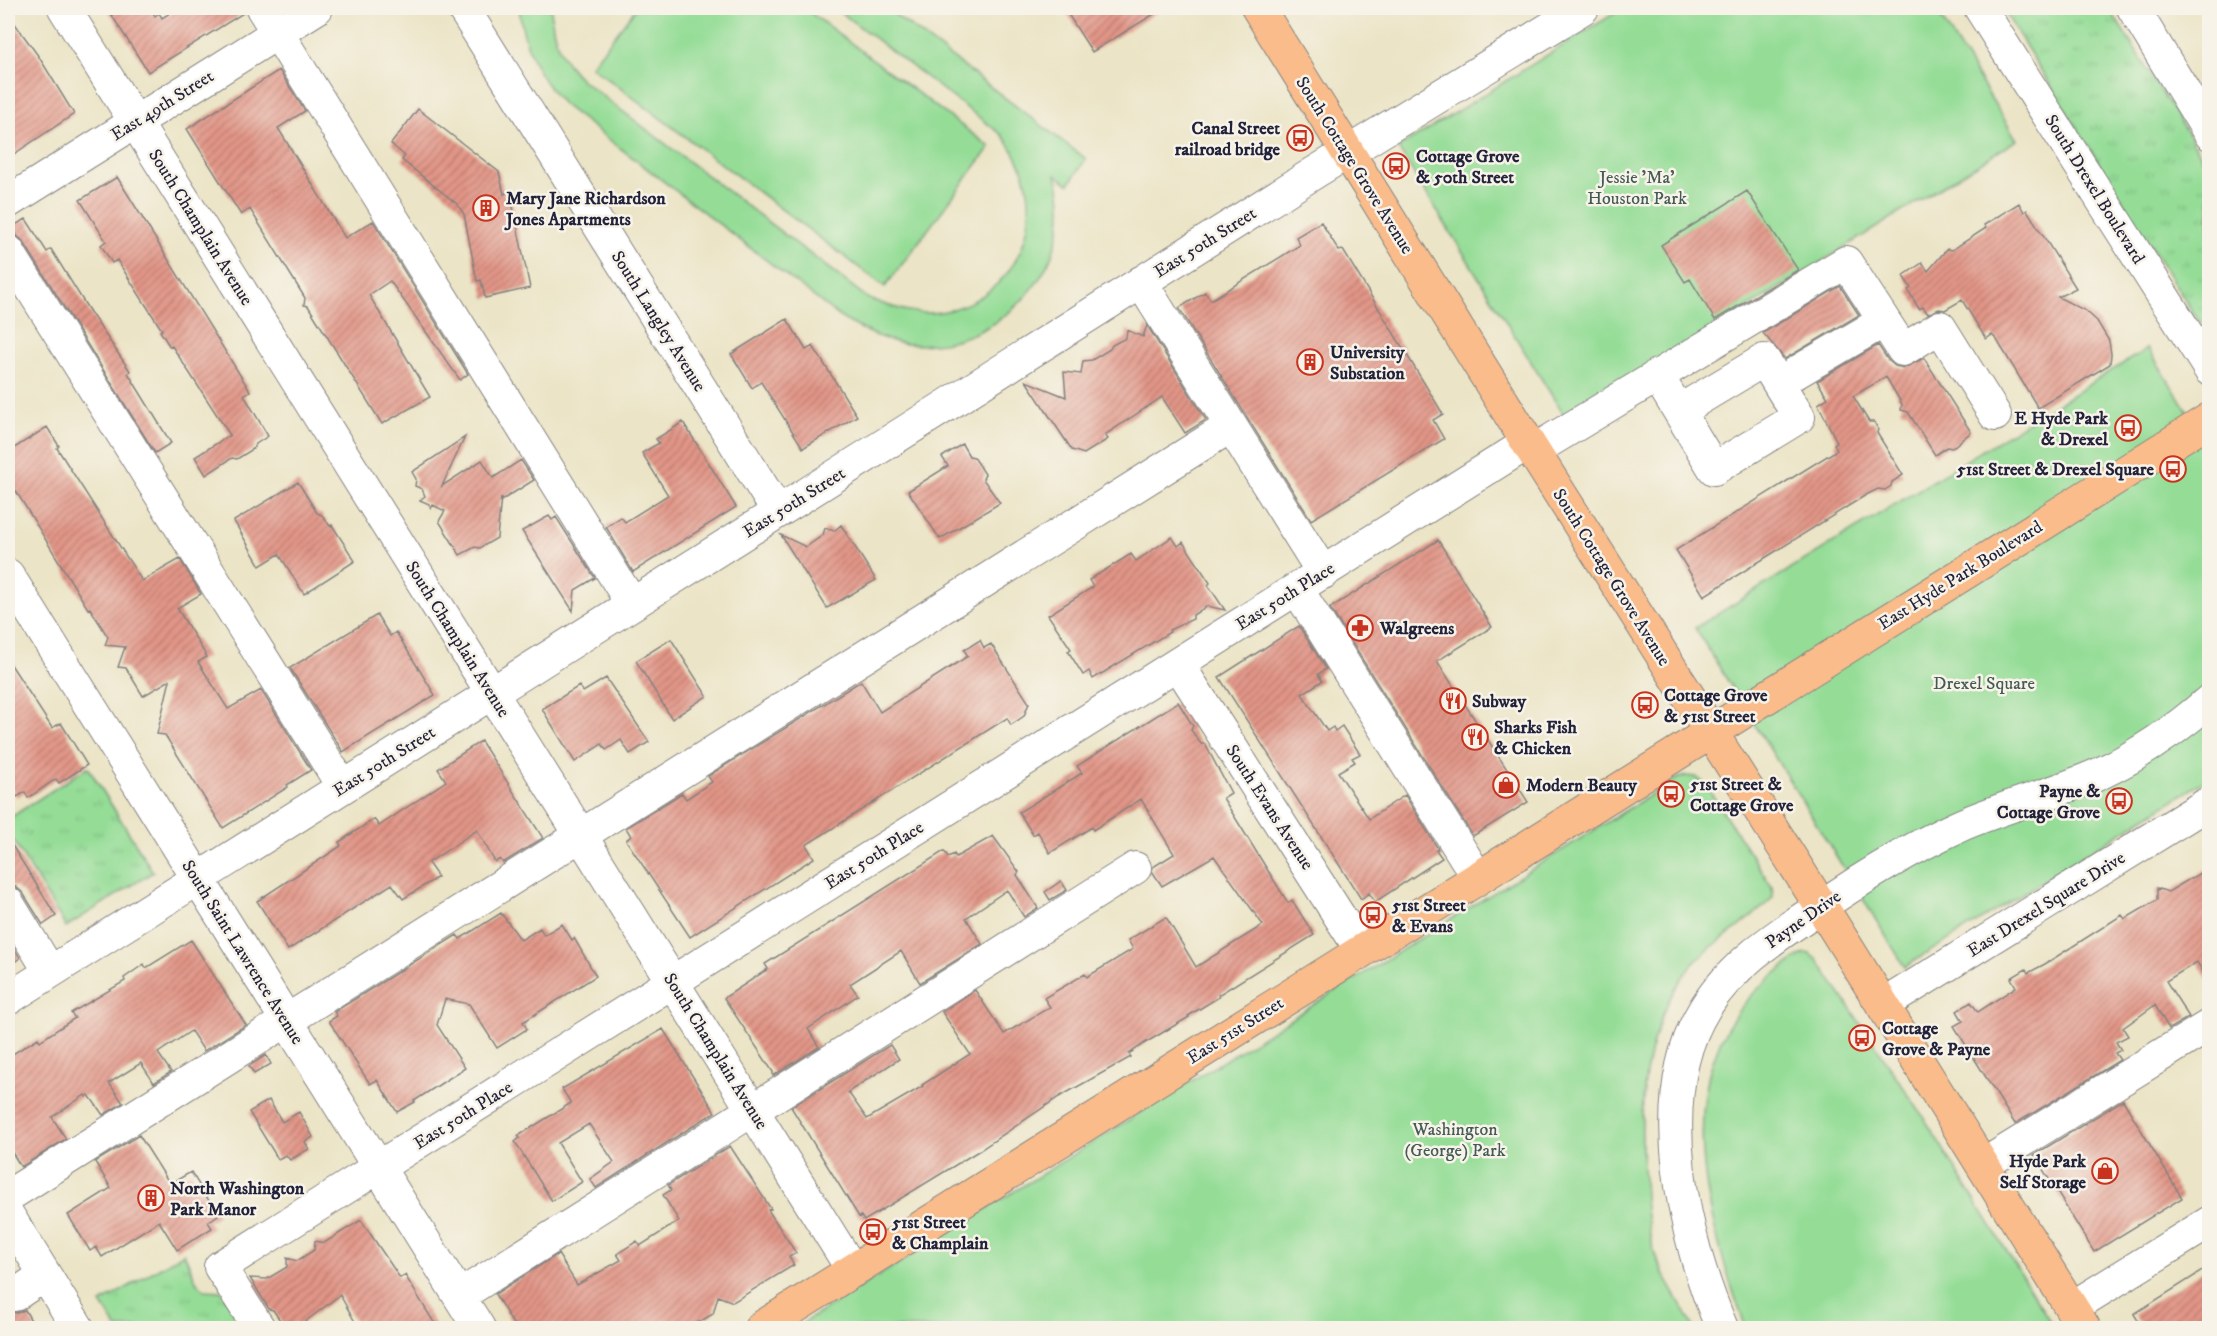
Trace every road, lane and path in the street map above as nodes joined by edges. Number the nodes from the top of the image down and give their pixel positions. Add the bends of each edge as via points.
1 (64, 8) edge
2 (317, 8) edge
3 (463, 8) edge
4 (1258, 8) edge
5 (1583, 8) edge
6 (1980, 8) edge
7 (2133, 8) edge
8 (270, 20) edge
9 (135, 122) junction
10 (2210, 134) edge
11 (1347, 152) junction
12 (8, 202) edge
13 (8, 251) edge
14 (1141, 282) junction
15 (1884, 321) junction
16 (2210, 370) edge
17 (1797, 372) dead end
18 (1657, 375) junction
19 (1679, 411) dead end
20 (1995, 415) dead end
21 (2210, 419) edge
22 (1231, 426) junction
23 (1530, 447) junction
24 (778, 512) junction
25 (1323, 573) junction
26 (8, 574) edge
27 (1297, 589) junction
28 (632, 604) junction
29 (1178, 664) junction
30 (492, 693) junction
31 (2210, 700) edge
32 (1710, 731) junction
33 (343, 787) junction
34 (2210, 802) edge
35 (581, 835) junction
36 (1135, 868) dead end
37 (1478, 878) junction
38 (198, 879) junction
39 (8, 903) edge
40 (1821, 906) junction
41 (1361, 950) junction
42 (50, 972) junction
43 (673, 982) junction
44 (8, 999) edge
45 (1883, 1005) junction
46 (286, 1020) junction
47 (2210, 1025) edge
48 (753, 1111) junction
49 (1983, 1166) junction
50 (379, 1168) junction
51 (8, 1196) edge
52 (8, 1215) edge
53 (2210, 1222) edge
54 (27, 1263) edge
55 (853, 1271) junction
56 (15, 1295) dead end
57 (459, 1296) junction
58 (2078, 1318) edge
59 (78, 1329) edge
60 (259, 1329) edge
61 (479, 1329) edge
62 (761, 1329) edge
63 (1722, 1329) edge

1 - 9 street, South Champlain Avenue
2 - 8 street, East 49th Street
3 - 24 street, South Langley Avenue
4 - 11 main road, South Cottage Grove Avenue
5 - 11 street, East 50th Street
6 - 16 street, South Drexel Boulevard
7 - 10 street
8 - 9 street, East 49th Street
8 - 28 street
9 - 12 street, East 49th Street
9 - 30 street, South Champlain Avenue
11 - 14 street, East 50th Street
11 - 23 main road, South Cottage Grove Avenue
13 - 33 street
14 - 22 street
14 - 24 street, East 50th Street
15 - 17 street
15 - 18 street, East 50th Place via 1846,261
15 - 20 street via 1903,350 1940,327
18 - 19 street
18 - 23 street, East 50th Place
21 - 32 main road, East Hyde Park Boulevard
22 - 25 street
22 - 35 street
23 - 25 street, East 50th Place
23 - 32 main road, South Cottage Grove Avenue
24 - 28 street, East 50th Street
25 - 27 street, East 50th Place
26 - 38 street, South Saint Lawrence Avenue
27 - 29 street, East 50th Place
27 - 37 street
28 - 30 street, East 50th Street
29 - 41 street, South Evans Avenue
29 - 43 street, East 50th Place
30 - 33 street, East 50th Street
30 - 35 street, South Champlain Avenue
31 - 40 street, Payne Drive via 2144,750 2103,772 1930,840
32 - 37 main road, East 51st Street
32 - 40 main road, South Cottage Grove Avenue
33 - 38 street, East 50th Street
34 - 45 street, East Drexel Square Drive
35 - 43 street, South Champlain Avenue
35 - 46 street
36 - 48 street
37 - 41 main road, East 51st Street
38 - 42 street, East 50th Street
38 - 46 street, South Saint Lawrence Avenue
39 - 42 street
40 - 45 main road, South Cottage Grove Avenue
40 - 63 street, Payne Drive via 1753,954 1729,977 1705,1008 1683,1064 1677,1136 1682,1199 1706,1291
41 - 55 main road, East 51st Street
42 - 44 street, East 50th Street
43 - 48 street, South Champlain Avenue
43 - 50 street, East 50th Place
45 - 49 main road, South Cottage Grove Avenue
46 - 50 street, South Saint Lawrence Avenue
46 - 51 street
47 - 49 street
48 - 55 street, South Champlain Avenue
48 - 57 street
49 - 58 main road, South Cottage Grove Avenue
50 - 57 street, South Saint Lawrence Avenue
50 - 60 street, East 50th Place via 220,1268
52 - 54 street
53 - 58 street
54 - 56 street
54 - 59 street
55 - 62 main road, East 51st Street
57 - 61 street, South Saint Lawrence Avenue

